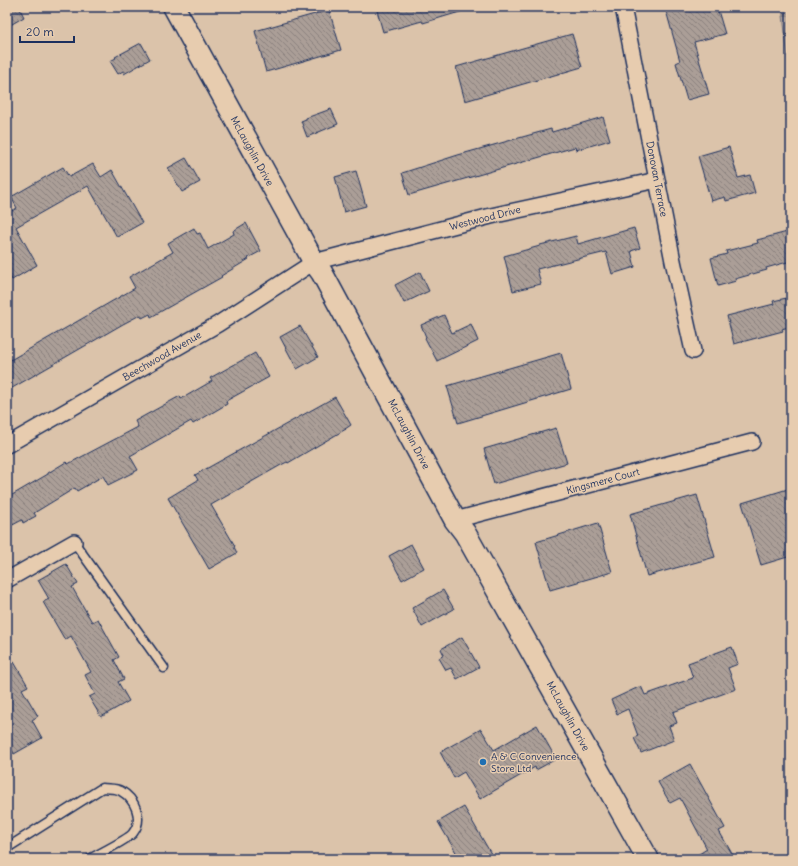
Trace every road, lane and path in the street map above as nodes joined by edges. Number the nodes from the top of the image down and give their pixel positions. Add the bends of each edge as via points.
1 (174, 7) edge
2 (623, 7) edge
3 (657, 180) junction
4 (314, 262) junction
5 (693, 351) dead end
6 (752, 442) dead end
7 (7, 445) edge
8 (455, 520) junction
9 (74, 542) joint
10 (7, 580) edge
11 (164, 668) dead end
12 (7, 848) edge
13 (90, 859) edge
14 (648, 859) edge

1 - 4 main road, McLaughlin Drive
2 - 3 street, Donovan Terrace
3 - 4 street, Westwood Drive via 491,216
3 - 5 street, Donovan Terrace via 672,261
4 - 7 street, Beechwood Avenue via 218,324
4 - 8 main road, McLaughlin Drive
6 - 8 street, Kingsmere Court
8 - 14 main road, McLaughlin Drive via 465,533
9 - 10 street
9 - 11 lane
12 - 13 lane via 102,788 120,790 130,798 137,810 138,823 132,834

